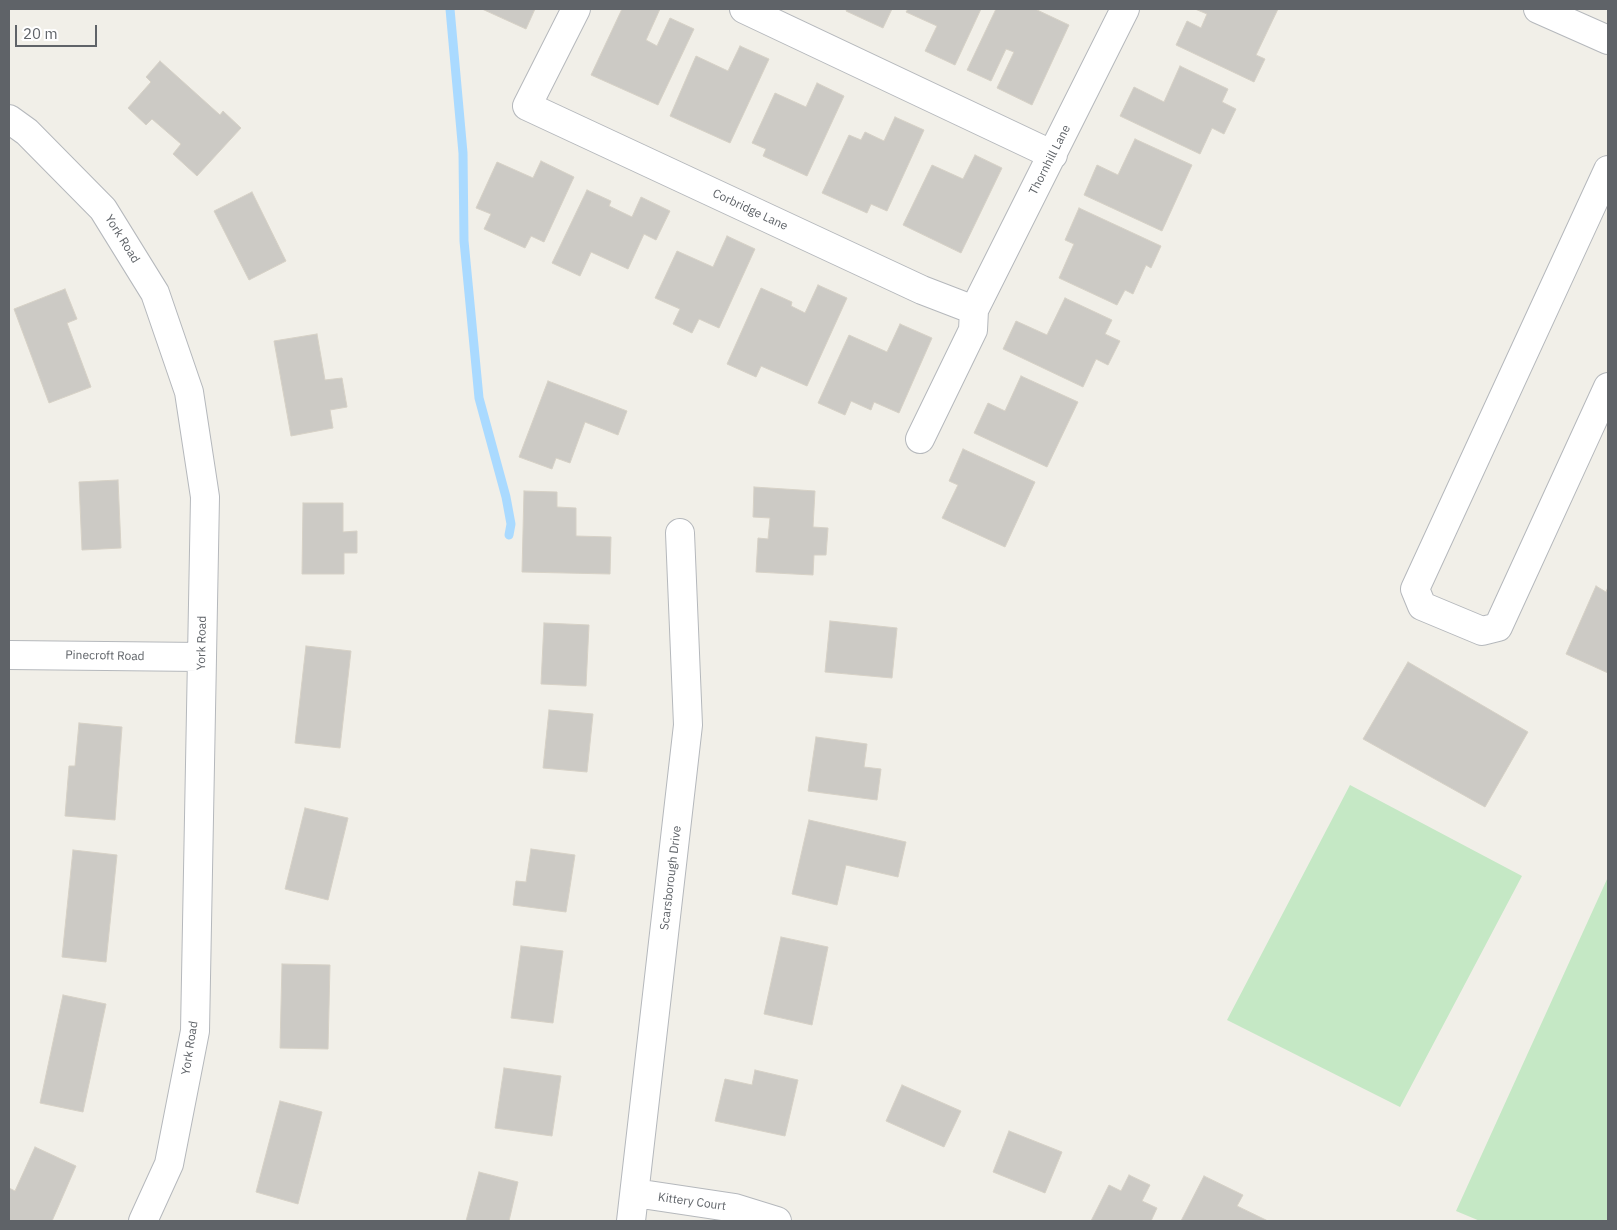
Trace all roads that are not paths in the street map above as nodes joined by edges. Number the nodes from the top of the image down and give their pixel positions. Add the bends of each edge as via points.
1 (576, 9) edge
2 (744, 9) edge
3 (1538, 9) edge
4 (1122, 10) edge
5 (1608, 40) edge
6 (9, 119) edge
7 (1053, 155) junction
8 (1608, 170) edge
9 (974, 310) junction
10 (1608, 387) edge
11 (920, 440) dead end
12 (680, 533) dead end
13 (9, 655) edge
14 (202, 657) junction
15 (635, 1193) junction
16 (143, 1221) edge
17 (631, 1221) edge
18 (777, 1221) edge

1 - 9 street, Corbridge Lane via 527,106 922,290
2 - 7 street
3 - 5 street
4 - 7 street, Thornhill Lane
6 - 14 street, York Road via 27,132 104,210 155,293 189,392 205,497
7 - 9 street, Thornhill Lane
8 - 10 street via 1415,589 1422,606 1482,631 1498,627
9 - 11 street, Thornhill Lane via 973,330
12 - 15 street, Scarsborough Drive via 688,725
13 - 14 street, Pinecroft Road
14 - 16 street, York Road via 195,1031 169,1164
15 - 17 street, Scarsborough Drive
15 - 18 street, Kittery Court via 735,1208

